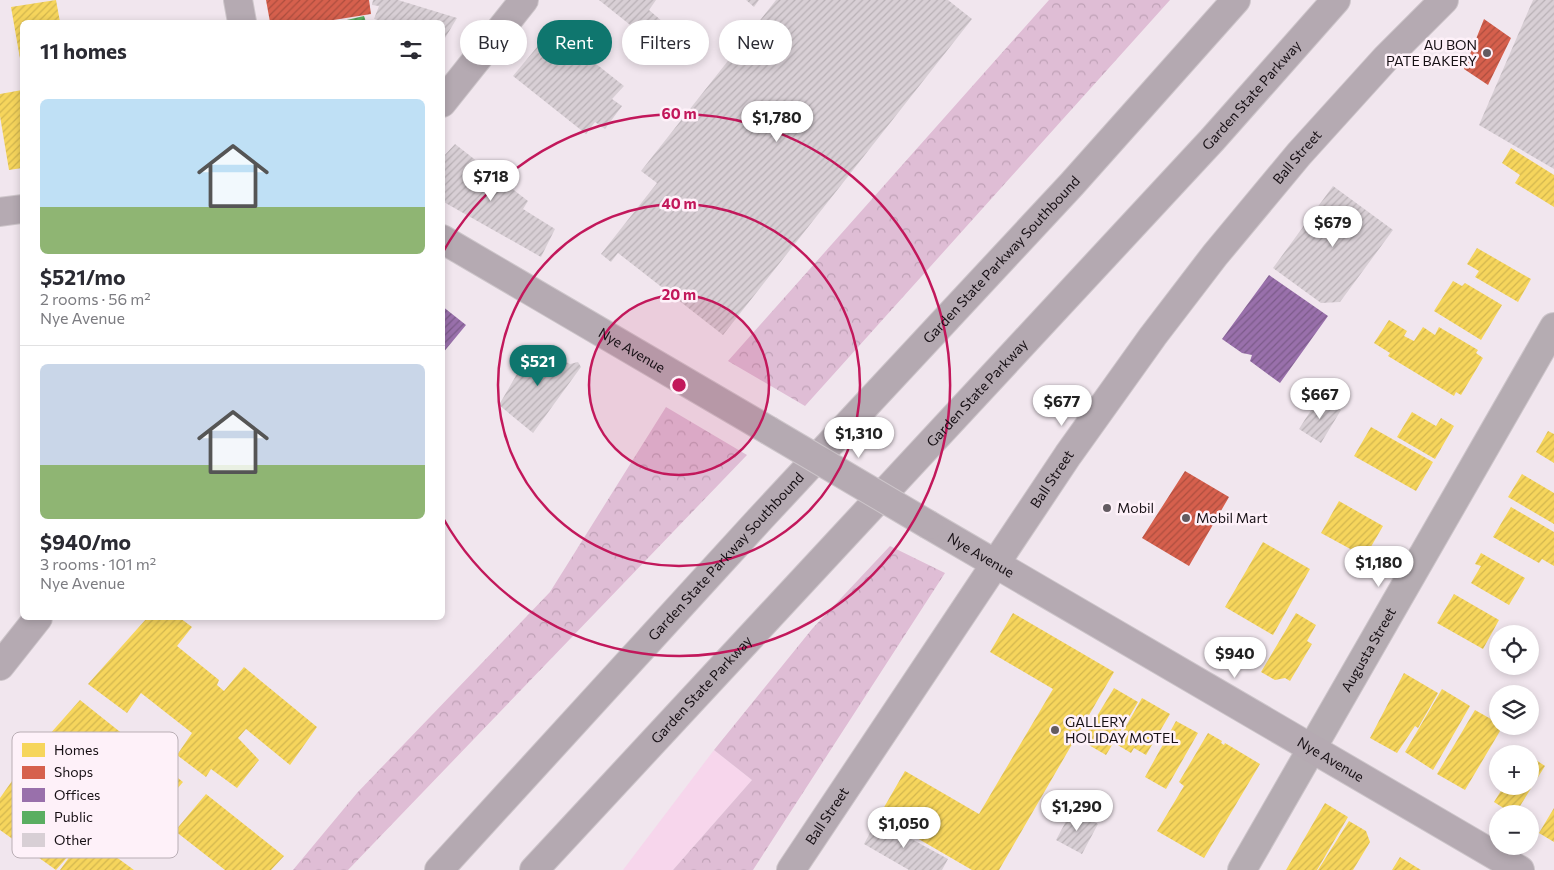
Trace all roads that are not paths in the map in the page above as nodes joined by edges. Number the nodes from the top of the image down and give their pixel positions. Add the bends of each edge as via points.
1 (238, 0) edge
2 (524, 0) edge
3 (1236, 0) edge
4 (1336, 0) edge
5 (1444, 0) edge
6 (242, 20) edge
7 (445, 99) edge
8 (20, 209) edge
9 (0, 212) edge
10 (445, 241) edge
11 (1554, 327) edge
12 (997, 564) junction
13 (36, 620) edge
14 (0, 666) edge
15 (1312, 748) junction
16 (439, 870) edge
17 (534, 870) edge
18 (790, 870) edge
19 (1242, 870) edge
20 (1520, 870) edge

1 - 6 main road
2 - 7 main road
3 - 16 highway, Garden State Parkway Southbound via 1059,198 752,527
4 - 17 highway, Garden State Parkway via 1173,182
5 - 12 main road, Ball Street via 1327,122 1214,255 1095,415
8 - 9 main road
10 - 12 main road, Nye Avenue, bridge
11 - 15 street, Augusta Street
12 - 15 main road, Nye Avenue
12 - 18 main road, Ball Street
13 - 14 main road
15 - 19 street, Augusta Street
15 - 20 main road, Nye Avenue

